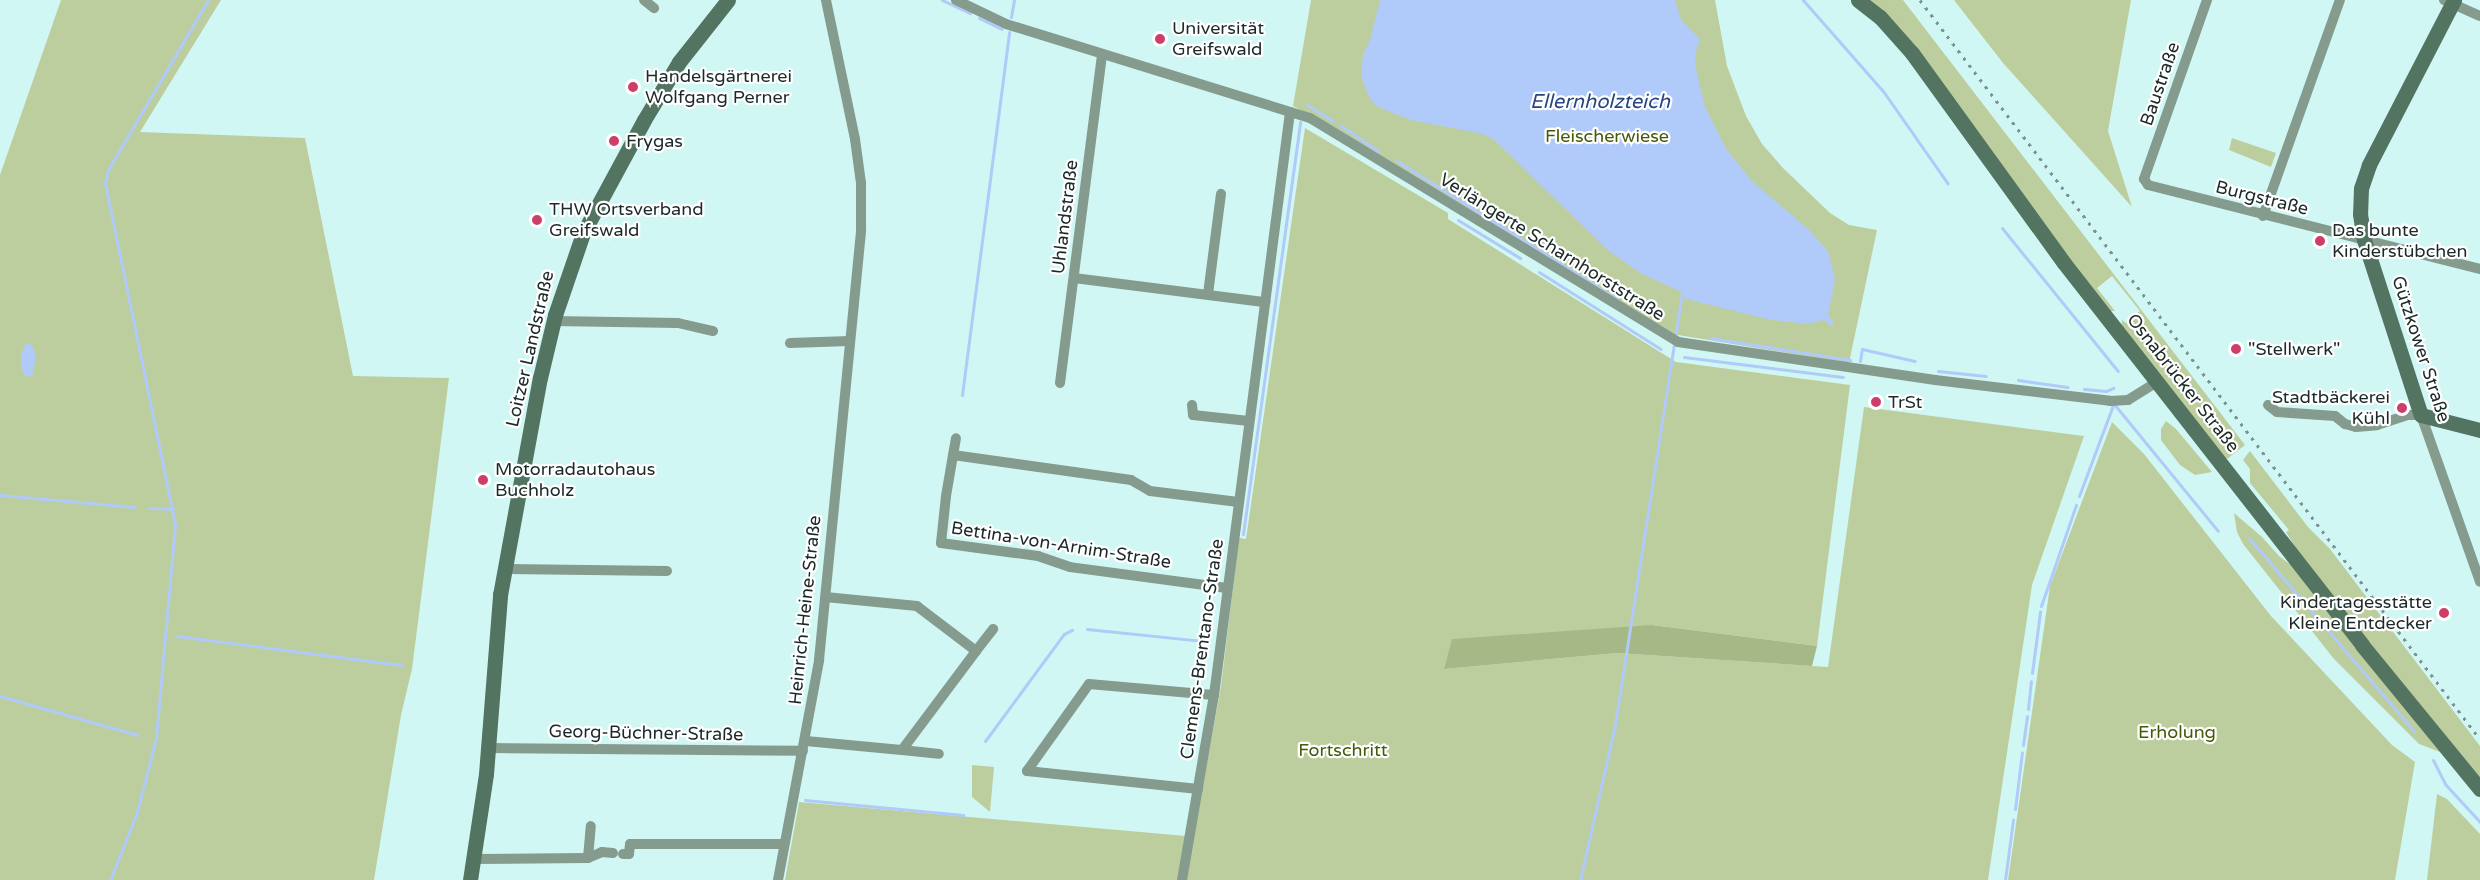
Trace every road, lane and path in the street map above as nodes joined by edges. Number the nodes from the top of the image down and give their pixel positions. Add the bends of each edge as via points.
1 (644, 0) edge
2 (728, 0) edge
3 (826, 0) edge
4 (956, 0) edge
5 (1858, 0) edge
6 (2207, 0) edge
7 (2340, 0) edge
8 (2450, 1) edge
9 (654, 8) dead end
10 (2480, 16) edge
11 (1102, 55) junction
12 (1290, 112) junction
13 (2144, 179) joint
14 (1221, 194) dead end
15 (2263, 216) junction
16 (2364, 240) junction
17 (2480, 269) edge
18 (1074, 278) junction
19 (1208, 294) junction
20 (1264, 302) junction
21 (553, 321) junction
22 (713, 331) dead end
23 (850, 341) junction
24 (790, 343) dead end
25 (2158, 381) junction
26 (1060, 383) dead end
27 (1192, 405) dead end
28 (2268, 405) dead end
29 (2421, 415) junction
30 (1249, 421) junction
31 (2480, 430) edge
32 (956, 438) dead end
33 (953, 455) junction
34 (1238, 502) junction
35 (504, 569) junction
36 (667, 571) dead end
37 (2480, 582) edge
38 (1227, 588) junction
39 (825, 597) junction
40 (993, 628) dead end
41 (976, 651) junction
42 (1214, 695) junction
43 (805, 746) junction
44 (489, 748) junction
45 (902, 750) junction
46 (939, 754) dead end
47 (1198, 789) junction
48 (2480, 789) edge
49 (591, 826) dead end
50 (784, 844) junction
51 (588, 858) junction
52 (474, 859) junction
53 (470, 880) edge
54 (778, 880) edge
55 (1182, 880) edge

1 - 9 street
2 - 21 main road, Loitzer Landstraße via 679,62 644,120 583,233
3 - 23 street, Heinrich-Heine-Straße via 842,66 861,183 861,230
4 - 11 street, Verlängerte Scharnhorststraße via 1005,23
5 - 25 main road, Osnabrücker Straße via 1880,17 1912,53 2064,263
6 - 13 street, Baustraße
7 - 15 street
8 - 10 street
8 - 16 main road, Gützkower Straße via 2369,165 2360,201
11 - 12 street, Verlängerte Scharnhorststraße
11 - 18 street, Uhlandstraße
12 - 20 street, Clemens-Brentano-Straße
12 - 25 street, Verlängerte Scharnhorststraße via 1310,118 1354,144 1674,340 1935,380 2110,401 2128,400
13 - 15 street, Burgstraße via 2148,185
14 - 19 street
15 - 16 street, Burgstraße
16 - 17 street, Burgstraße
16 - 29 main road, Gützkower Straße
18 - 19 street
18 - 26 street, Uhlandstraße
19 - 20 street
20 - 30 street, Clemens-Brentano-Straße
21 - 22 street via 678,323
21 - 35 main road, Loitzer Landstraße
23 - 24 street
23 - 39 street, Heinrich-Heine-Straße
25 - 48 main road, Osnabrücker Straße via 2362,645
27 - 30 street via 1193,415
28 - 29 street via 2277,412 2335,416 2356,427
29 - 31 main road
29 - 37 street, Gützkower Straße
30 - 34 street, Clemens-Brentano-Straße
32 - 33 street, Bettina-von-Arnim-Straße
33 - 34 street via 1131,480 1150,491
33 - 38 street, Bettina-von-Arnim-Straße via 941,543 1038,556 1070,567
34 - 38 street, Clemens-Brentano-Straße
35 - 36 street
35 - 44 main road, Loitzer Landstraße via 496,620
38 - 42 street, Clemens-Brentano-Straße
39 - 41 street via 917,606
39 - 43 street, Heinrich-Heine-Straße
40 - 41 street
41 - 45 street
42 - 47 street, Clemens-Brentano-Straße
42 - 47 street via 1089,684 1028,771
43 - 44 street, Georg-Büchner-Straße
43 - 45 street, Georg-Büchner-Straße
43 - 50 street, Heinrich-Heine-Straße
44 - 52 main road, Loitzer Landstraße
45 - 46 street, Georg-Büchner-Straße
47 - 55 street, Clemens-Brentano-Straße
49 - 51 street
50 - 51 street via 630,844 629,854 602,852
50 - 54 street, Heinrich-Heine-Straße
51 - 52 street
52 - 53 main road, Loitzer Landstraße

